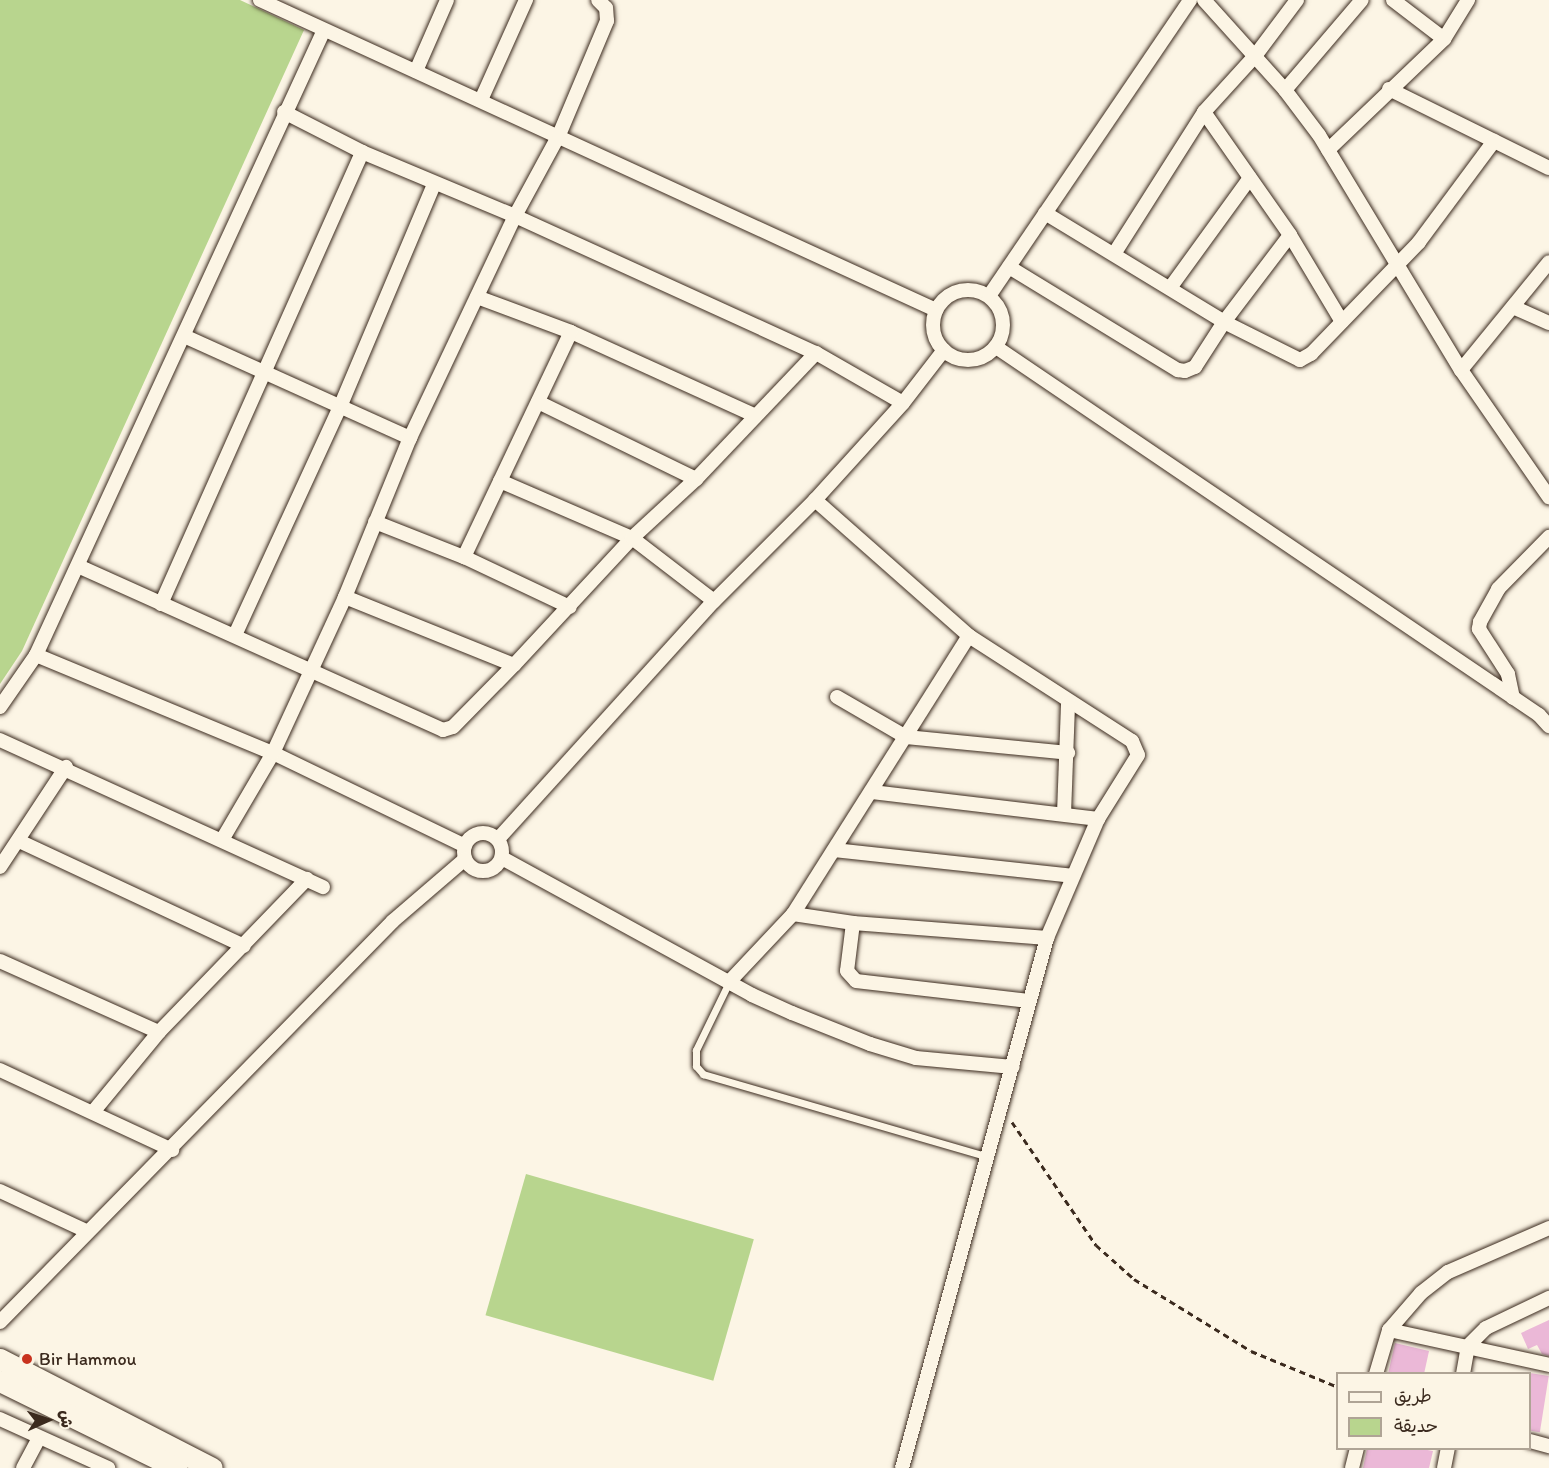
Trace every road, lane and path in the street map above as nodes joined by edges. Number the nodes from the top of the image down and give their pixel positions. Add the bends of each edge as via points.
1 (260, 0) edge
2 (447, 0) edge
3 (526, 0) edge
4 (598, 0) edge
5 (1190, 0) edge
6 (1204, 0) edge
7 (1297, 0) edge
8 (1362, 0) edge
9 (1393, 0) edge
10 (1468, 0) edge
11 (286, 5) edge
12 (324, 30) junction
13 (1444, 39) junction
14 (1255, 56) junction
15 (416, 71) junction
16 (1389, 89) junction
17 (1285, 90) junction
18 (481, 100) junction
19 (284, 112) junction
20 (1204, 112) junction
21 (559, 135) junction
22 (1494, 141) junction
23 (1328, 150) junction
24 (362, 152) junction
25 (1549, 168) edge
26 (1250, 178) junction
27 (434, 184) junction
28 (1045, 213) junction
29 (514, 216) junction
30 (1290, 235) junction
31 (1114, 254) junction
32 (1549, 262) edge
33 (1397, 265) junction
34 (1009, 267) junction
35 (1170, 288) junction
36 (989, 296) junction
37 (477, 297) junction
38 (1513, 307) junction
39 (936, 310) junction
40 (1224, 322) junction
41 (1342, 322) junction
42 (1549, 323) edge
43 (571, 332) junction
44 (184, 336) junction
45 (996, 347) junction
46 (944, 351) junction
47 (816, 353) junction
48 (1461, 370) junction
49 (263, 373) junction
50 (538, 402) junction
51 (903, 404) junction
52 (340, 407) junction
53 (754, 415) junction
54 (410, 438) junction
55 (696, 478) junction
56 (500, 481) junction
57 (1549, 497) edge
58 (815, 500) junction
59 (375, 522) junction
60 (1549, 537) edge
61 (632, 538) junction
62 (465, 557) junction
63 (78, 566) junction
64 (345, 597) junction
65 (714, 602) junction
66 (161, 604) junction
67 (570, 607) junction
68 (235, 635) junction
69 (969, 636) junction
70 (36, 655) junction
71 (514, 665) junction
72 (309, 671) junction
73 (837, 697) dead end
74 (1513, 698) junction
75 (1068, 703) junction
76 (0, 707) edge
77 (1544, 712) edge
78 (1549, 726) edge
79 (906, 737) junction
80 (0, 740) edge
81 (273, 753) junction
82 (1068, 753) junction
83 (66, 767) junction
84 (872, 792) junction
85 (1064, 814) junction
86 (1098, 819) junction
87 (498, 839) junction
88 (222, 840) junction
89 (19, 841) junction
90 (834, 850) junction
91 (465, 853) junction
92 (502, 858) junction
93 (0, 867) edge
94 (1072, 876) junction
95 (307, 879) junction
96 (322, 887) dead end
97 (793, 914) junction
98 (853, 923) junction
99 (1047, 938) junction
100 (244, 945) junction
101 (0, 962) edge
102 (729, 982) junction
103 (1029, 1001) junction
104 (159, 1032) junction
105 (1013, 1067) junction
106 (0, 1070) edge
107 (1002, 1108) junction
108 (93, 1112) junction
109 (172, 1150) junction
110 (990, 1157) junction
111 (0, 1191) edge
112 (1549, 1228) edge
113 (86, 1232) junction
114 (1549, 1298) edge
115 (2, 1318) edge
116 (1389, 1330) junction
117 (1468, 1346) junction
118 (0, 1359) edge
119 (1549, 1365) edge
120 (1377, 1372) edge
121 (1463, 1372) edge
122 (0, 1381) edge
123 (1336, 1386) edge
124 (0, 1419) edge
125 (39, 1438) junction
126 (1531, 1442) edge
127 (1549, 1446) edge
128 (1357, 1450) edge
129 (1448, 1450) edge
130 (23, 1468) edge
131 (108, 1468) edge
132 (177, 1468) edge
133 (212, 1468) edge
134 (902, 1468) edge
135 (1352, 1468) edge
136 (1444, 1468) edge

1 - 11 street
2 - 15 street
3 - 18 street
4 - 21 street via 606,8 607,21
5 - 28 street
6 - 14 street
7 - 14 street
8 - 17 street
9 - 13 street
10 - 13 street
11 - 12 street
12 - 15 street
12 - 19 street
13 - 16 street
14 - 17 street
14 - 20 street
15 - 18 street
16 - 22 street
16 - 23 street
17 - 23 street
18 - 21 street
19 - 24 street
19 - 44 street
20 - 26 street
20 - 31 street
21 - 29 street
21 - 39 street
22 - 25 street
22 - 33 street
23 - 33 street
24 - 27 street
24 - 49 street
26 - 30 street
26 - 35 street
27 - 29 street
27 - 52 street
28 - 31 street
28 - 34 street
29 - 37 street
29 - 47 street
30 - 40 street
30 - 41 street
31 - 35 street
32 - 38 street
33 - 41 street
33 - 48 street
34 - 36 street
34 - 40 street via 1178,370 1194,367
35 - 40 street
36 - 39 street via 959,291 942,301
36 - 45 street via 1002,314 1003,326
37 - 43 street
37 - 54 street
38 - 42 street
38 - 48 street
39 - 46 street via 933,332
40 - 41 street via 1300,360
43 - 50 street
43 - 53 street
44 - 49 street
44 - 63 street
45 - 46 street via 987,355 965,360
45 - 74 street
46 - 51 street
47 - 51 street
47 - 53 street
48 - 57 street
49 - 52 street
49 - 66 street
50 - 55 street
50 - 56 street
51 - 58 street
52 - 54 street
52 - 68 street
53 - 55 street
54 - 59 street
55 - 61 street
56 - 61 street
56 - 62 street
58 - 65 street
58 - 69 street
59 - 62 street
59 - 64 street
60 - 74 street via 1498,589 1480,622 1479,629 1508,674
61 - 65 street
61 - 67 street
62 - 67 street
63 - 66 street
63 - 70 street
64 - 71 street
64 - 72 street
65 - 87 street
66 - 68 street
67 - 71 street
68 - 72 street
69 - 75 street
69 - 79 street
70 - 76 street
70 - 81 street
71 - 72 street via 453,726 443,730
72 - 81 street
73 - 79 street
74 - 77 street
75 - 82 street
75 - 86 street via 1137,747 1135,765
77 - 78 street
79 - 82 street
79 - 84 street
80 - 83 street
81 - 88 street
81 - 91 street
82 - 85 street
83 - 88 street
83 - 89 street
84 - 85 street
84 - 90 street
85 - 86 street
86 - 94 street
87 - 91 street via 479,833
87 - 92 street
88 - 95 street
89 - 93 street
89 - 100 street
90 - 94 street
90 - 97 street
91 - 92 street via 474,869 487,871
91 - 109 street via 393,921
92 - 102 street
94 - 99 street
95 - 96 street
95 - 100 street
97 - 98 street
97 - 102 street
98 - 99 street
98 - 103 street via 847,971 856,981
99 - 103 street
100 - 104 street
101 - 104 street
102 - 105 street via 870,1044 944,1063
102 - 110 lane via 696,1050 696,1066 703,1074
103 - 105 street
104 - 108 street
105 - 107 street
106 - 108 street
107 - 110 street
107 - 123 path via 1096,1245 1134,1279 1251,1351
108 - 109 street
109 - 113 street
110 - 134 street
111 - 113 street
112 - 116 street via 1448,1272 1421,1293
113 - 115 street
114 - 117 street via 1486,1328
116 - 117 street
116 - 120 street
117 - 119 street
117 - 121 street
118 - 133 main road
122 - 132 main road
124 - 125 street
125 - 130 street
125 - 131 street
126 - 127 street
128 - 135 street
129 - 136 street

